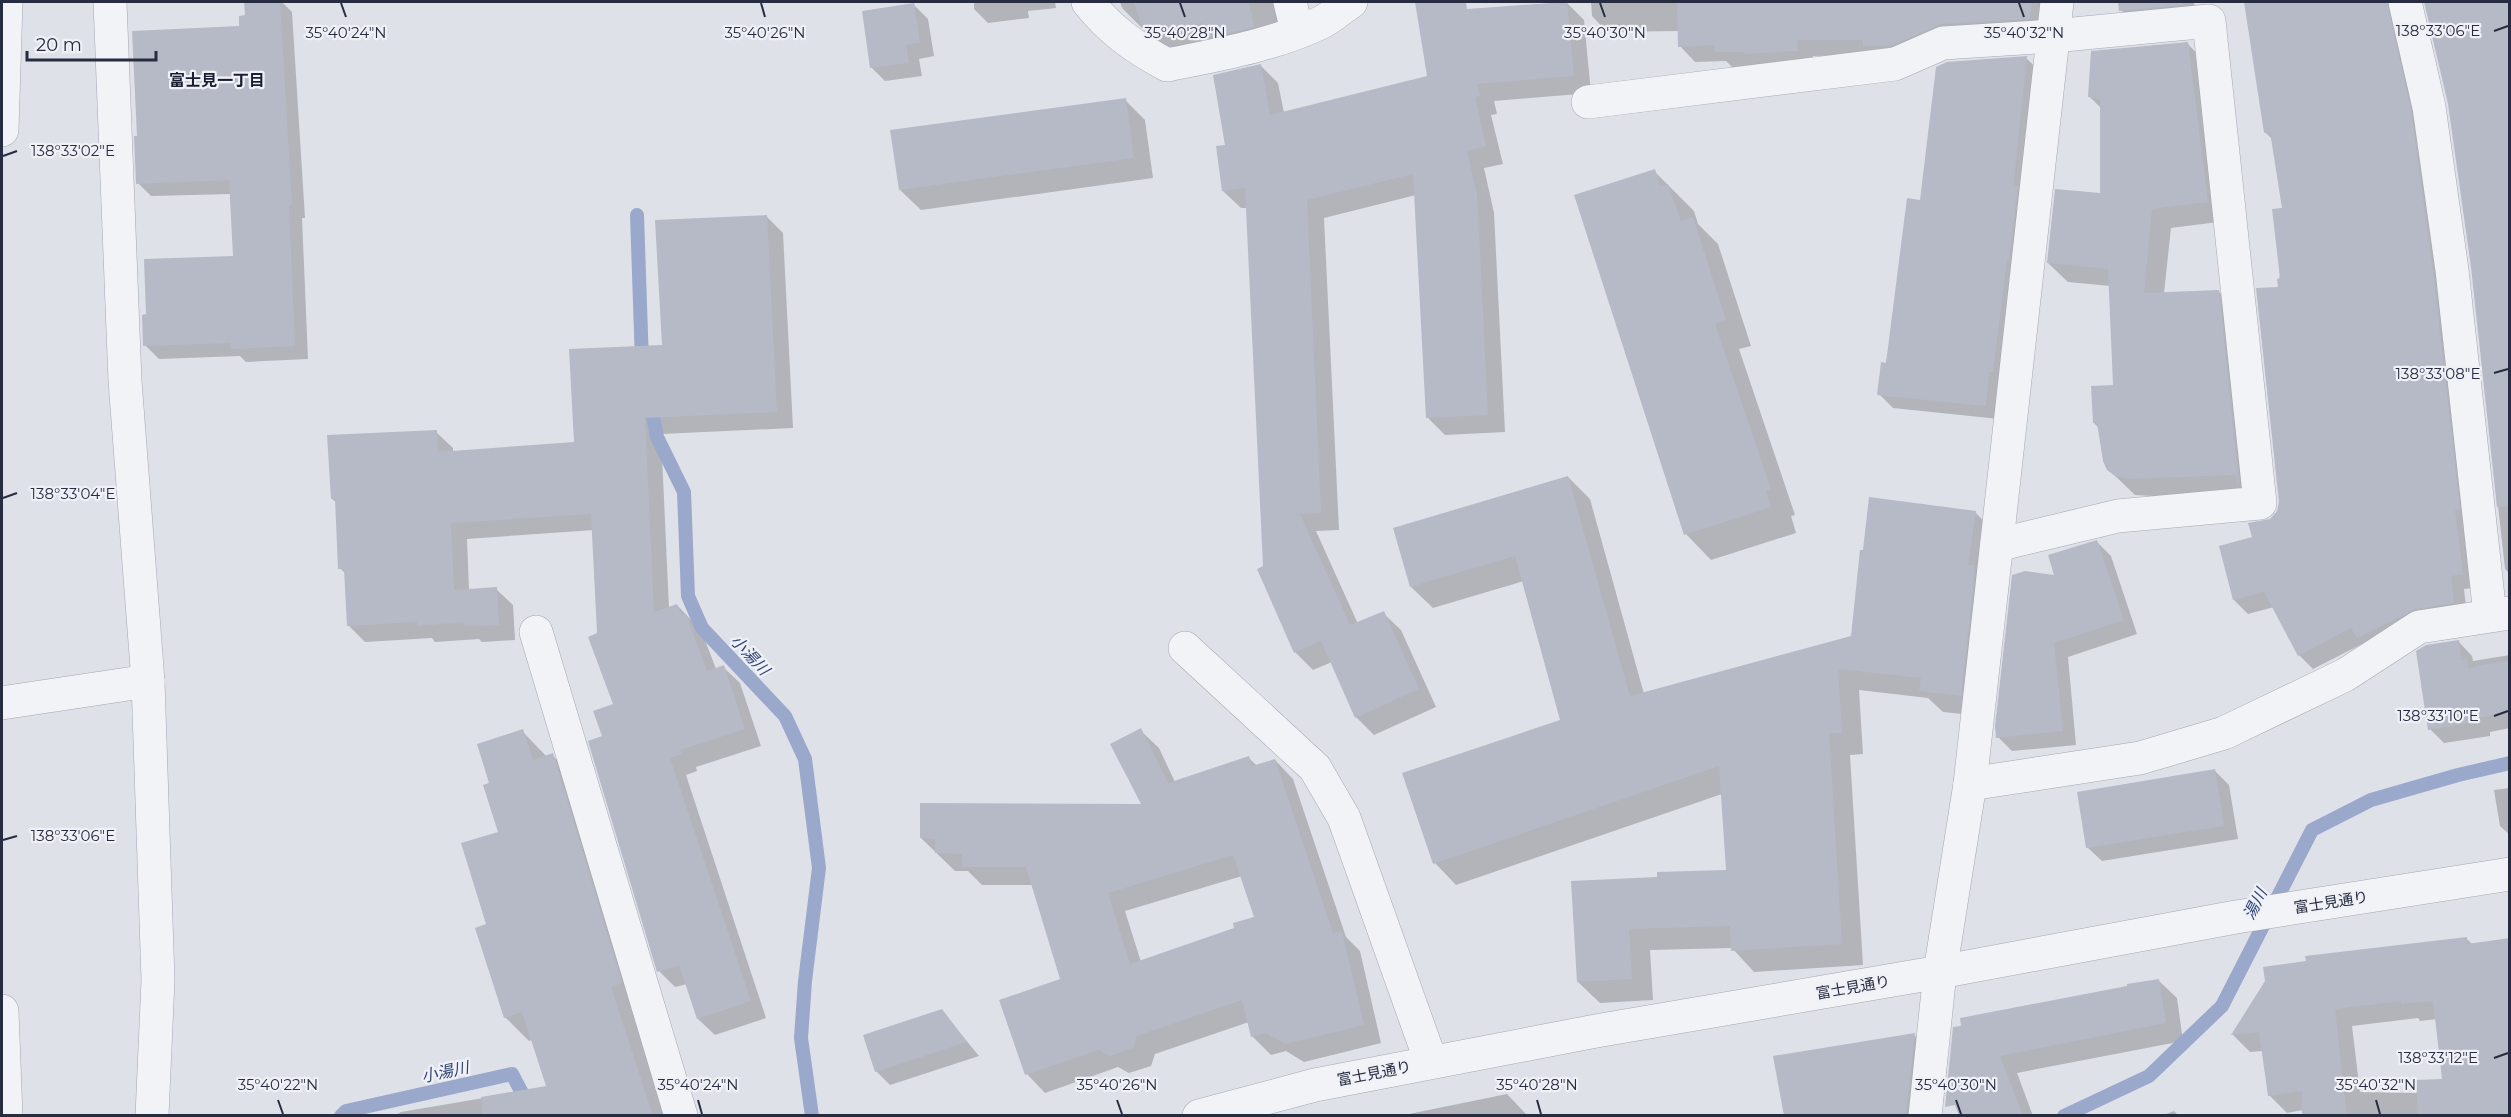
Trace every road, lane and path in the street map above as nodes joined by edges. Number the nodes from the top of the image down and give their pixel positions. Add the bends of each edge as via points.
1 (6, 2) edge
2 (110, 2) edge
3 (1088, 2) edge
4 (1351, 2) edge
5 (2057, 2) edge
6 (2405, 2) edge
7 (1293, 16) edge
8 (2053, 36) junction
9 (1587, 102) dead end
10 (2, 130) edge
11 (1997, 545) junction
12 (2500, 614) edge
13 (536, 632) dead end
14 (1185, 648) dead end
15 (148, 681) junction
16 (2, 703) edge
17 (1970, 784) junction
18 (2510, 874) edge
19 (1940, 972) junction
20 (2, 1011) edge
21 (1431, 1062) junction
22 (6, 1116) edge
23 (152, 1116) edge
24 (681, 1116) edge
25 (1199, 1116) edge
26 (1925, 1116) edge

1 - 10 street
2 - 15 street via 125,381
3 - 7 street via 1131,46 1167,66 1242,50
4 - 7 street via 1322,23
5 - 8 street
6 - 12 street via 2429,107
8 - 9 street via 1943,43 1895,64
8 - 11 street
8 - 11 street via 2209,21 2260,503 2118,516
11 - 17 street
12 - 17 street via 2419,627 2345,675 2224,733 2140,758
13 - 24 street
14 - 21 street via 1316,768 1344,818
15 - 16 street
15 - 23 street via 158,980
17 - 19 street
18 - 19 street, 富士見通り via 2236,917
19 - 21 street, 富士見通り
19 - 26 street
20 - 22 street
21 - 25 street, 富士見通り via 1316,1084

